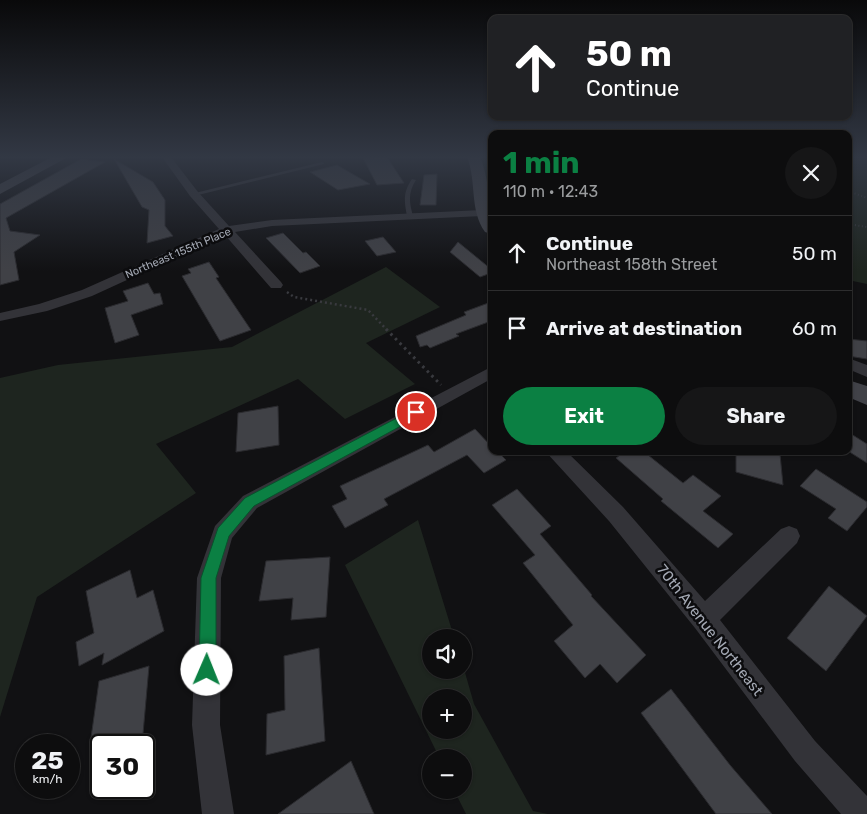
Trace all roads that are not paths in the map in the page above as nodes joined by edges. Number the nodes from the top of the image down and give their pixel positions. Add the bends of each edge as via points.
1 (195, 195) edge
2 (406, 195) edge
3 (480, 195) edge
4 (482, 213) junction
5 (410, 216) junction
6 (488, 224) edge
7 (226, 230) junction
8 (276, 285) road end
9 (0, 317) edge
10 (852, 364) edge
11 (867, 370) edge
12 (488, 380) edge
13 (852, 390) edge
14 (867, 396) edge
15 (558, 455) edge
16 (788, 536) dead end
17 (704, 619) junction
18 (218, 814) edge
19 (862, 814) edge

1 - 7 street
2 - 5 lane
3 - 4 main road
4 - 5 street, Northeast 155th Place
4 - 6 main road
5 - 7 street, Northeast 155th Place via 272,223
7 - 8 street
7 - 9 street, Northeast 155th Place via 87,293
10 - 11 street
12 - 18 street via 250,502 223,533 209,578 206,725
13 - 14 main road
15 - 17 street, 70th Avenue Northeast via 616,514
16 - 17 street
17 - 19 street, 70th Avenue Northeast via 804,751

